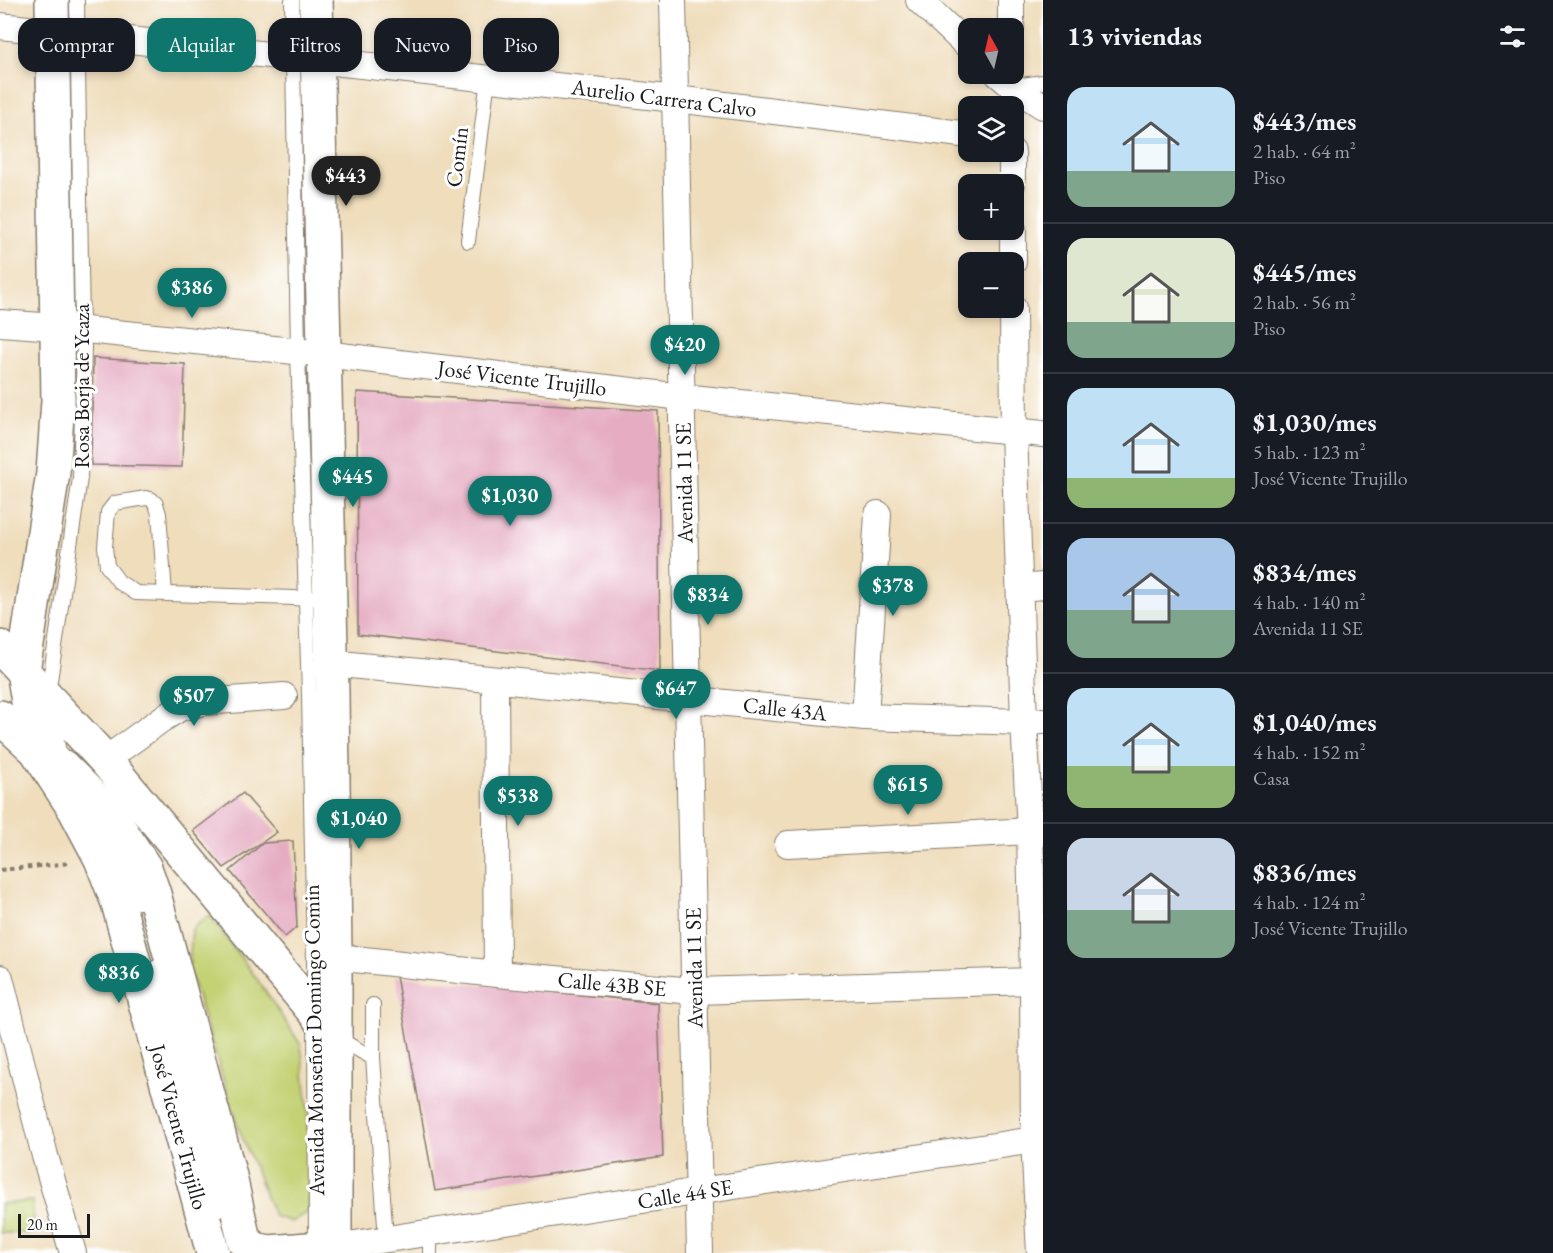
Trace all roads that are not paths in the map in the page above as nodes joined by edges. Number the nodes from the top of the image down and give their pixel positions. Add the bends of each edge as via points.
1 (77, 0) edge
2 (292, 0) edge
3 (316, 0) edge
4 (674, 0) edge
5 (919, 0) edge
6 (1011, 0) edge
7 (64, 18) edge
8 (296, 18) edge
9 (313, 18) edge
10 (1011, 18) edge
11 (18, 25) edge
12 (0, 26) edge
13 (135, 33) edge
14 (958, 37) edge
15 (268, 53) edge
16 (362, 65) edge
17 (62, 72) edge
18 (305, 72) edge
19 (488, 78) junction
20 (1043, 82) edge
21 (1008, 85) edge
22 (676, 99) junction
23 (1043, 106) edge
24 (958, 134) edge
25 (468, 241) dead end
26 (1013, 318) edge
27 (0, 323) edge
28 (69, 328) junction
29 (311, 353) junction
30 (682, 398) junction
31 (1014, 431) junction
32 (1043, 435) edge
33 (878, 514) dead end
34 (1032, 587) edge
35 (165, 594) junction
36 (318, 597) junction
37 (0, 647) edge
38 (331, 663) junction
39 (22, 671) junction
40 (495, 680) junction
41 (284, 696) dead end
42 (47, 698) junction
43 (688, 699) junction
44 (0, 717) edge
45 (865, 717) junction
46 (1034, 721) edge
47 (49, 758) junction
48 (105, 760) junction
49 (1036, 830) edge
50 (788, 844) dead end
51 (144, 920) dead end
52 (153, 954) dead end
53 (335, 957) junction
54 (497, 974) junction
55 (0, 978) edge
56 (1033, 981) junction
57 (694, 991) junction
58 (373, 1005) dead end
59 (325, 1026) junction
60 (374, 1058) junction
61 (1039, 1139) edge
62 (699, 1192) junction
63 (224, 1218) dead end
64 (386, 1239) junction
65 (430, 1243) edge
66 (326, 1250) edge
67 (73, 1253) edge
68 (213, 1253) edge
69 (700, 1253) edge
70 (1040, 1253) edge

1 - 7 lane, Rosa Borja de Ycaza
2 - 8 lane, Avenida Monseñor Domingo Comin
3 - 9 main road, Avenida Monseñor Domingo Comin
4 - 22 street, Avenida 11 SE
5 - 14 street
6 - 10 street
11 - 12 street, Aurelio Carrera Calvo
13 - 15 street, Aurelio Carrera Calvo
16 - 19 street, Aurelio Carrera Calvo
17 - 28 main road, Rosa Borja de Ycaza
18 - 29 main road, Avenida Monseñor Domingo Comin
19 - 22 street, Aurelio Carrera Calvo
19 - 25 lane, Comín
20 - 21 lane
21 - 23 street
22 - 24 street, Aurelio Carrera Calvo
22 - 30 street, Avenida 11 SE
26 - 31 street
27 - 28 street, José Vicente Trujillo
28 - 29 street, José Vicente Trujillo
28 - 39 main road, Rosa Borja de Ycaza via 53,472
28 - 42 lane, Rosa Borja de Ycaza via 84,348 80,478
29 - 30 street, José Vicente Trujillo
29 - 36 main road, Avenida Monseñor Domingo Comin
30 - 31 street, José Vicente Trujillo
30 - 43 street, Avenida 11 SE
31 - 32 street, José Vicente Trujillo
31 - 34 street
33 - 45 street
34 - 46 street
35 - 35 lane via 136,593 119,582 107,566 108,512 115,503 146,498 156,504
35 - 36 lane
36 - 38 main road, Avenida Monseñor Domingo Comin
36 - 59 lane, Avenida Monseñor Domingo Comin via 310,706
37 - 39 main road
38 - 40 street, Calle 43A
38 - 53 main road, Avenida Monseñor Domingo Comin
39 - 42 main road
39 - 47 main road, Rosa Borja de Ycaza
40 - 43 street, Calle 43A
40 - 54 street
41 - 48 street via 204,702 180,708
42 - 47 lane, Rosa Borja de Ycaza
42 - 48 main road
43 - 45 street, Calle 43A
43 - 57 street, Avenida 11 SE
44 - 47 main road, José Vicente Trujillo
45 - 46 street, Calle 43A
46 - 49 street
47 - 51 lane, José Vicente Trujillo via 105,824 128,870
47 - 66 main road via 110,814 145,868 244,1240 255,1249 269,1252
47 - 68 main road, José Vicente Trujillo via 101,860 118,903
48 - 59 main road
49 - 50 street
49 - 56 street
52 - 63 lane, José Vicente Trujillo
53 - 54 street, Calle 43B SE
53 - 59 main road, Avenida Monseñor Domingo Comin
54 - 57 street, Calle 43B SE
55 - 67 street
56 - 57 street, Calle 43B SE
56 - 61 street
57 - 62 street, Avenida 11 SE
58 - 60 lane
59 - 60 lane
59 - 66 main road, Avenida Monseñor Domingo Comin
60 - 64 lane
61 - 62 street, Calle 44 SE
61 - 70 street
62 - 65 street, Calle 44 SE
62 - 69 street, Avenida 11 SE
64 - 65 street, Calle 44 SE
64 - 66 street, Calle 44 SE

